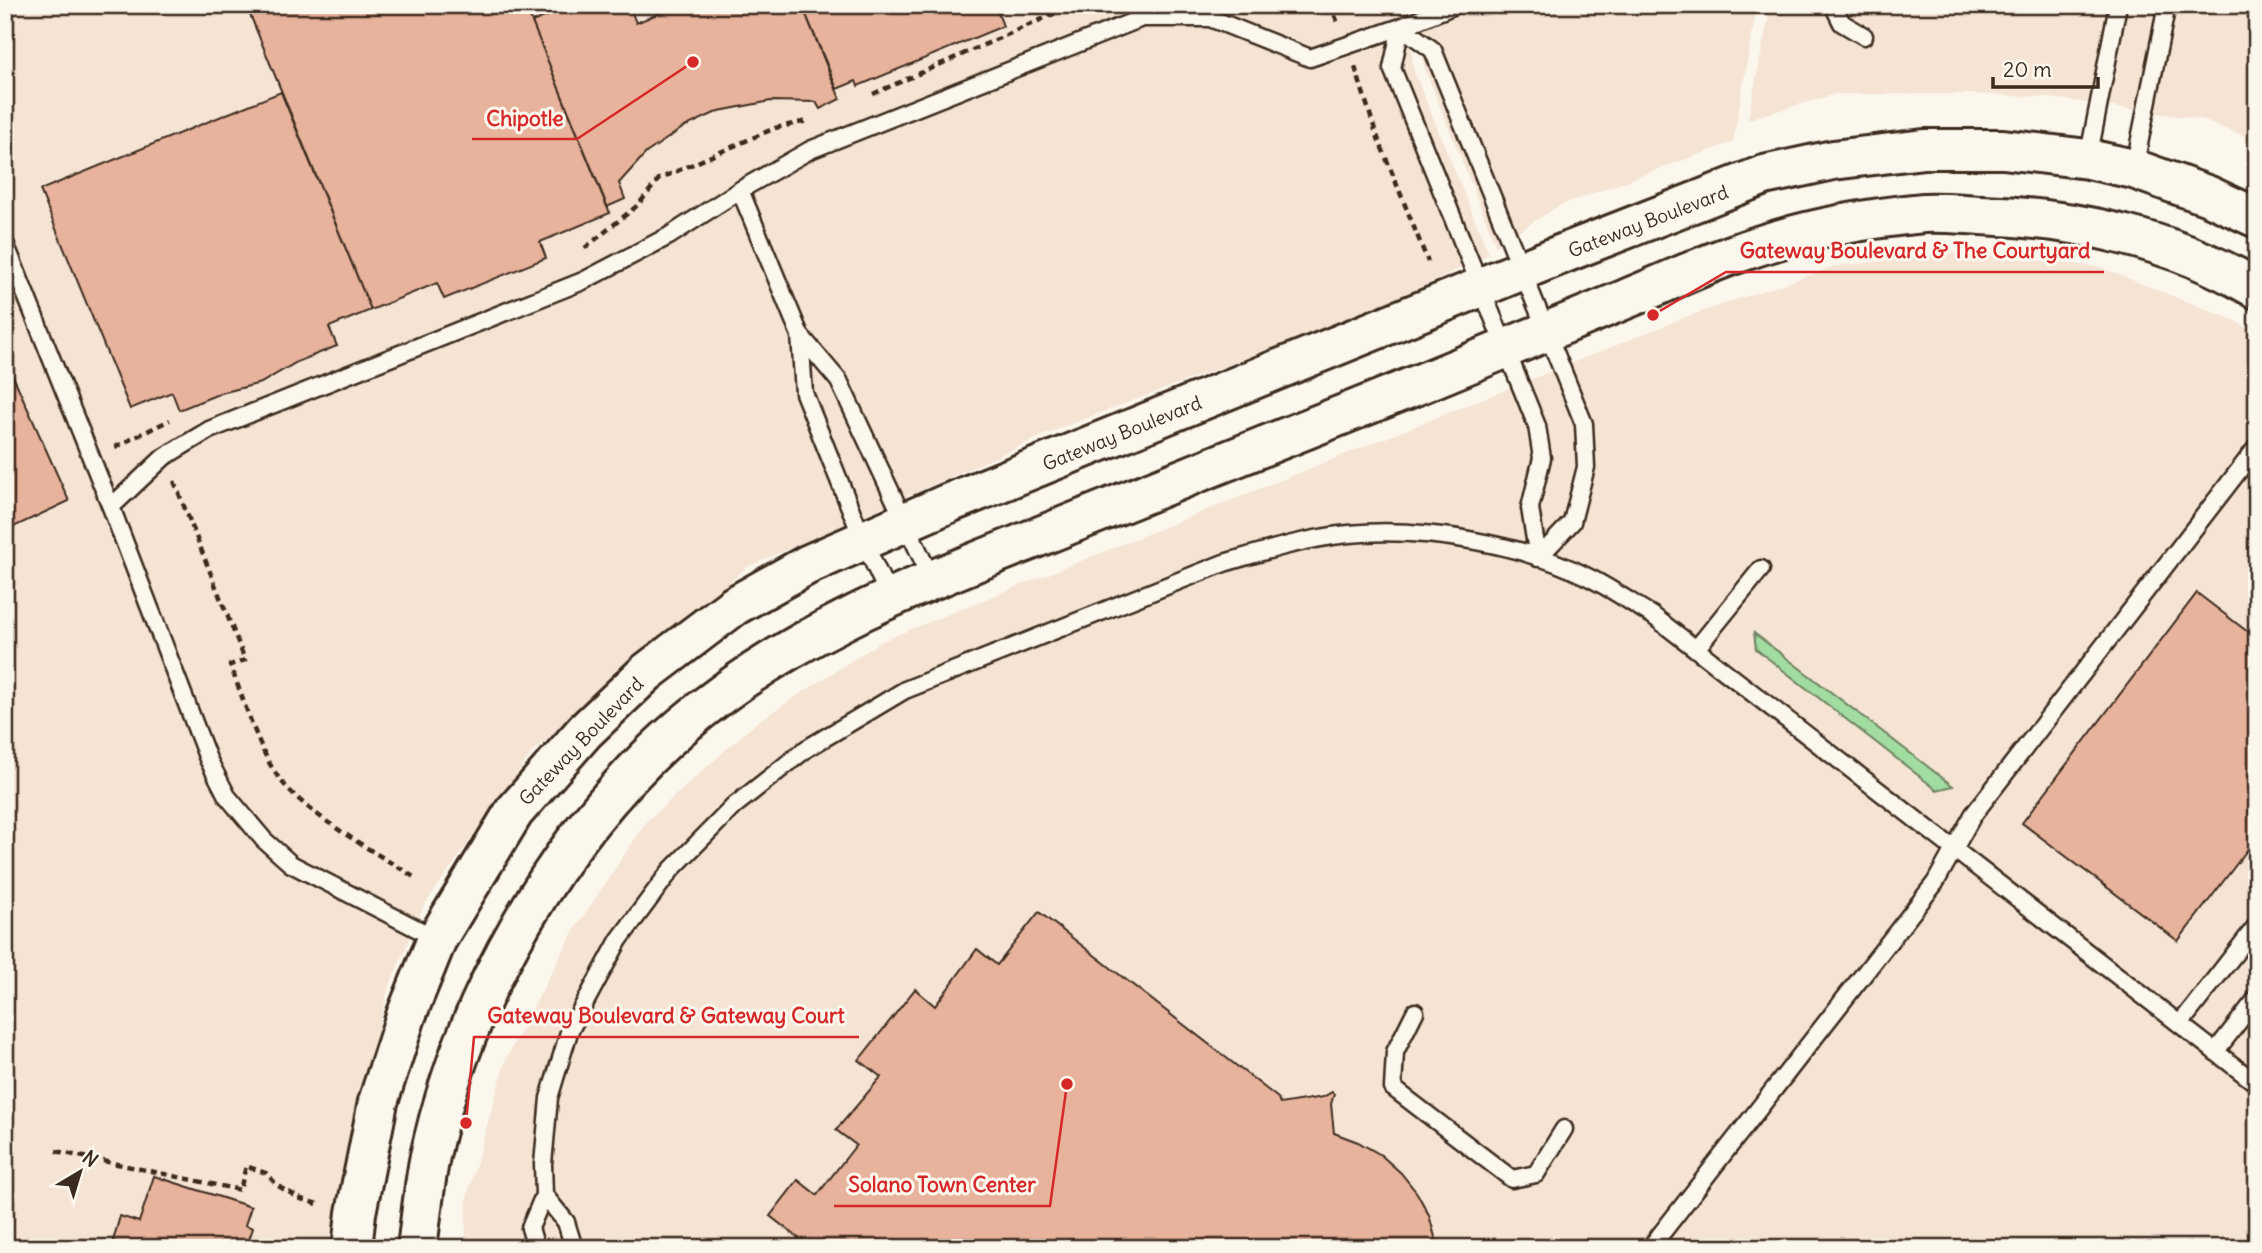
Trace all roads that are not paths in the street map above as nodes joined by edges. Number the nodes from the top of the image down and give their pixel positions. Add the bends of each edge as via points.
1 (1455, 5) edge
2 (1833, 5) edge
3 (2118, 5) edge
4 (2167, 5) edge
5 (1401, 27) junction
6 (1864, 36) dead end
7 (2088, 159) junction
8 (2134, 169) junction
9 (740, 190) junction
10 (2257, 218) edge
11 (5, 243) edge
12 (1522, 271) junction
13 (1481, 288) junction
14 (2257, 289) edge
15 (1547, 331) junction
16 (800, 335) junction
17 (1505, 349) junction
18 (2257, 447) edge
19 (111, 507) junction
20 (905, 522) junction
21 (863, 540) junction
22 (1538, 558) junction
23 (1761, 569) dead end
24 (932, 580) junction
25 (890, 598) junction
26 (1696, 649) junction
27 (1954, 849) junction
28 (2257, 925) edge
29 (437, 939) junction
30 (2257, 998) edge
31 (1415, 1012) dead end
32 (2180, 1024) junction
33 (2215, 1052) junction
34 (2257, 1084) edge
35 (1564, 1129) dead end
36 (544, 1195) junction
37 (352, 1248) edge
38 (417, 1248) edge
39 (536, 1248) edge
40 (574, 1248) edge
41 (1650, 1248) edge

1 - 5 lane
2 - 6 lane via 1842,23
3 - 7 lane
4 - 8 lane
5 - 9 lane via 1310,58 1210,18 1142,18 810,150
5 - 12 lane via 1433,50
5 - 13 lane via 1392,68
7 - 8 street, Gateway Boulevard
7 - 12 street, Gateway Boulevard via 2003,149 1924,149 1833,160 1764,175
8 - 10 street, Gateway Boulevard
9 - 16 lane
9 - 19 lane via 669,236 583,281 209,430 164,457
11 - 19 lane
12 - 13 street, Gateway Boulevard
12 - 15 lane
13 - 17 lane
13 - 20 street, Gateway Boulevard
14 - 15 street via 2187,256 2114,232 2026,216 1928,213 1834,225 1736,253
15 - 17 street
15 - 22 lane via 1584,424 1586,467 1573,522
16 - 20 lane via 838,382
16 - 21 lane via 804,393
17 - 22 lane via 1536,426 1542,458 1530,508
17 - 24 street
18 - 27 lane via 1973,815
19 - 29 lane via 208,759 227,796 291,864
20 - 21 street, Gateway Boulevard
20 - 24 lane
21 - 25 lane
21 - 29 street, Gateway Boulevard via 734,606 647,672 585,731 514,812
22 - 26 lane via 1591,578 1652,615
22 - 36 lane via 1499,544 1423,534 1349,534 1276,547 1224,563 905,690 806,748 734,806 671,870 619,940 569,1032 549,1098
23 - 26 lane
24 - 25 street
25 - 38 street via 758,666 700,711 618,789 573,844 519,926 479,1007 430,1157
26 - 27 lane
27 - 32 lane
27 - 41 lane via 1935,883
28 - 32 lane
29 - 37 street, Gateway Boulevard via 378,1102
30 - 33 lane
31 - 35 lane via 1395,1052 1393,1088 1512,1179 1536,1174
32 - 33 lane
33 - 34 lane
36 - 39 lane via 530,1228
36 - 40 lane via 566,1222

